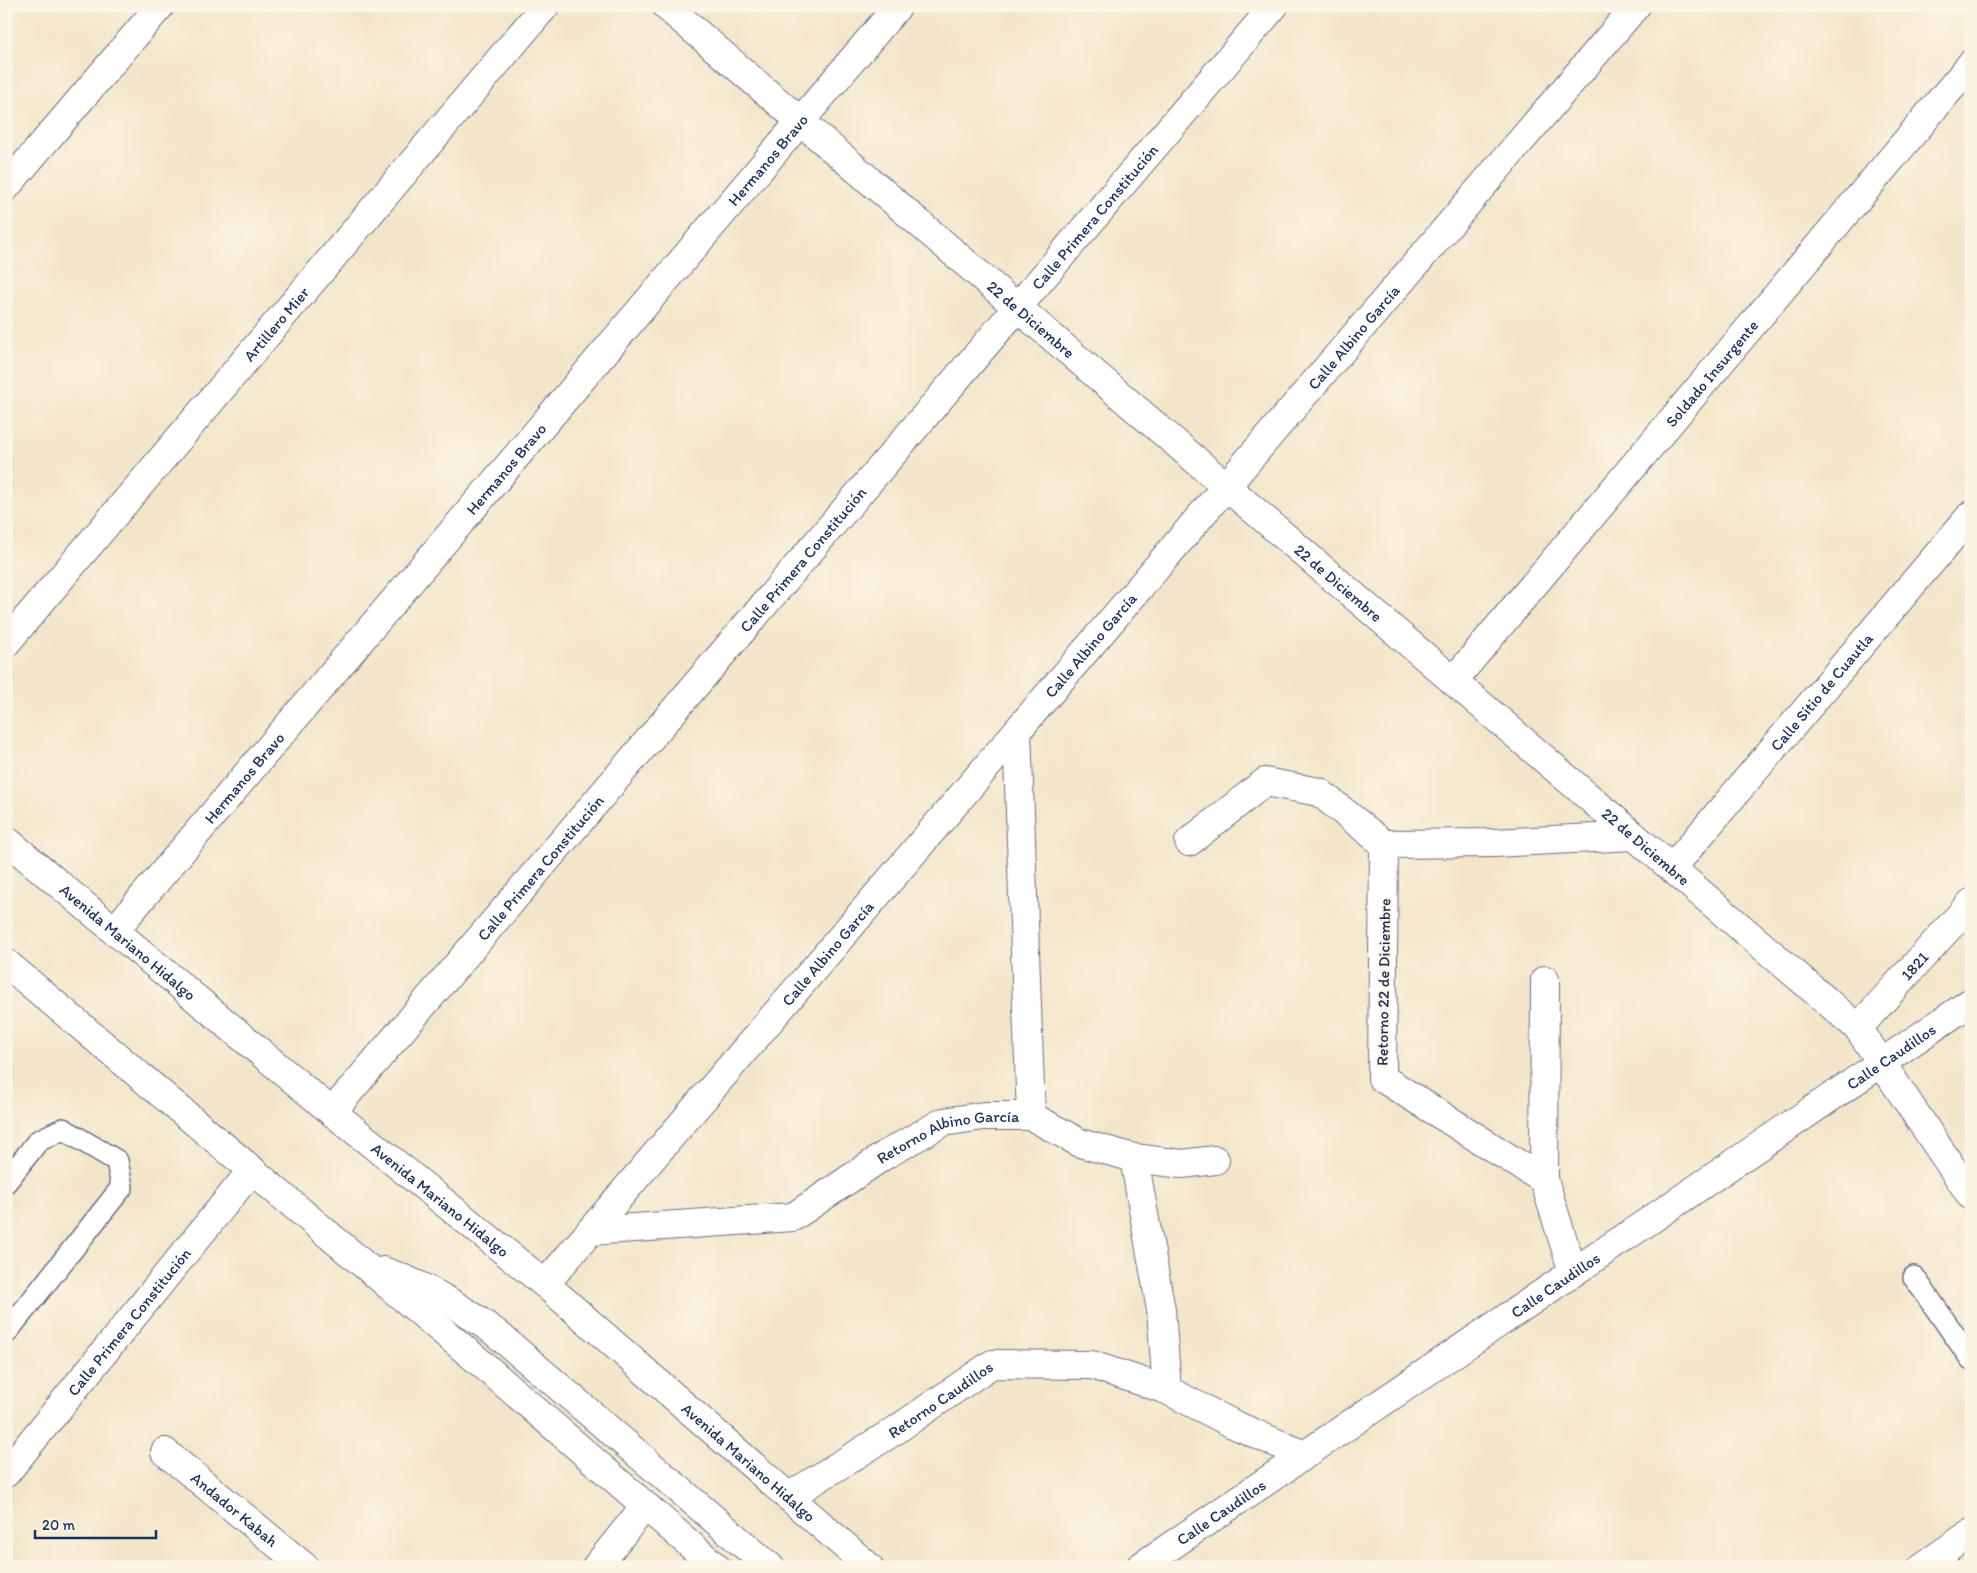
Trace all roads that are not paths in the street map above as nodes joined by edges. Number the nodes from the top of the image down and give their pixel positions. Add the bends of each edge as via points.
1 (160, 6) edge
2 (545, 6) edge
3 (666, 6) edge
4 (898, 6) edge
5 (1274, 6) edge
6 (1636, 6) edge
7 (1971, 64) edge
8 (800, 122) junction
9 (6, 187) edge
10 (1018, 307) junction
11 (1226, 486) junction
12 (1971, 515) edge
13 (6, 642) edge
14 (1453, 681) junction
15 (1017, 731) junction
16 (1634, 836) junction
17 (6, 840) edge
18 (1189, 842) dead end
19 (1384, 844) junction
20 (1672, 868) junction
21 (1971, 903) edge
22 (114, 931) junction
23 (6, 962) edge
24 (1545, 980) dead end
25 (1971, 1002) edge
26 (1858, 1028) junction
27 (1882, 1063) junction
28 (332, 1112) junction
29 (1030, 1116) junction
30 (1134, 1158) junction
31 (1216, 1160) dead end
32 (252, 1170) junction
33 (1544, 1180) junction
34 (6, 1182) edge
35 (1971, 1196) edge
36 (591, 1230) junction
37 (363, 1264) junction
38 (1573, 1272) junction
39 (1914, 1278) dead end
40 (545, 1284) junction
41 (6, 1333) edge
42 (1971, 1359) edge
43 (1167, 1390) junction
44 (164, 1452) dead end
45 (1304, 1456) junction
46 (6, 1473) edge
47 (788, 1497) junction
48 (645, 1506) junction
49 (1971, 1532) edge
50 (305, 1567) edge
51 (596, 1567) edge
52 (716, 1567) edge
53 (770, 1567) edge
54 (869, 1567) edge
55 (1140, 1567) edge
56 (1922, 1567) edge

1 - 9 street
2 - 13 street, Artillero Mier
3 - 8 street, 22 de Diciembre
4 - 8 street, Hermanos Bravo
5 - 10 street, Calle Primera Constitución
6 - 11 street, Calle Albino García
7 - 14 street, Soldado Insurgente
8 - 10 street, 22 de Diciembre
8 - 22 street, Hermanos Bravo
10 - 11 street, 22 de Diciembre
10 - 28 street, Calle Primera Constitución
11 - 14 street, 22 de Diciembre
11 - 15 street, Calle Albino García
12 - 20 street, Calle Sitio de Cuautla
14 - 16 street, 22 de Diciembre
15 - 29 street, Retorno Albino García
15 - 36 street, Calle Albino García
16 - 19 street via 1494,843
16 - 20 street, 22 de Diciembre
17 - 22 street, Avenida Mariano Hidalgo
18 - 19 street via 1265,782 1319,792
19 - 33 street, Retorno 22 de Diciembre via 1382,1078
20 - 26 street, 22 de Diciembre
21 - 26 street, 1821
22 - 28 street, Avenida Mariano Hidalgo
23 - 32 street
24 - 33 street
25 - 27 street, Calle Caudillos
26 - 27 street, 22 de Diciembre
27 - 35 street, 22 de Diciembre
27 - 38 street, Calle Caudillos
28 - 40 street, Avenida Mariano Hidalgo
29 - 30 street via 1080,1143
29 - 36 street, Retorno Albino García via 984,1116 943,1122 885,1155 793,1217
30 - 31 street via 1182,1164
30 - 43 street via 1161,1310
32 - 37 street
32 - 46 street, Calle Primera Constitución
33 - 38 street
34 - 41 lane via 38,1141 63,1129 117,1161 122,1187
36 - 40 street, Calle Albino García
37 - 48 street
37 - 53 street via 400,1277 467,1311
38 - 45 street, Calle Caudillos
39 - 42 lane
40 - 47 street, Avenida Mariano Hidalgo
43 - 45 street, Retorno Caudillos
43 - 47 street, Retorno Caudillos via 1092,1365 992,1364 896,1430
44 - 50 street, Andador Kabah
45 - 55 street, Calle Caudillos
47 - 54 street, Avenida Mariano Hidalgo
48 - 51 street
48 - 52 street
49 - 56 street

